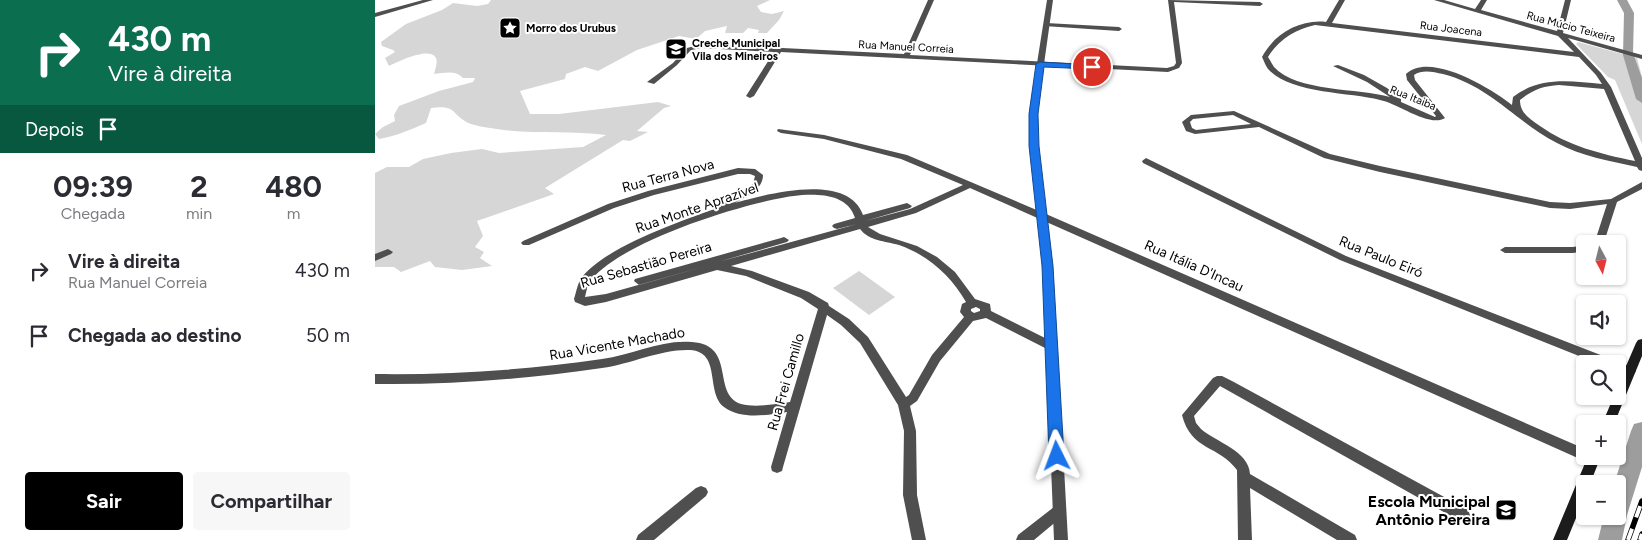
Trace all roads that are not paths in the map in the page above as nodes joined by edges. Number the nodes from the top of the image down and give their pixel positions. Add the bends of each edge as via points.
1 (430, 0) edge
2 (931, 0) edge
3 (1050, 0) edge
4 (1171, 0) edge
5 (1437, 0) edge
6 (1484, 0) edge
7 (1568, 0) edge
8 (1339, 1) edge
9 (1260, 4) dead end
10 (1477, 11) junction
11 (375, 15) edge
12 (1324, 23) junction
13 (1046, 25) junction
14 (1119, 28) dead end
15 (1560, 34) junction
16 (778, 52) junction
17 (1579, 54) junction
18 (906, 57) junction
19 (1642, 57) edge
20 (1040, 64) junction
21 (1336, 66) dead end
22 (651, 82) dead end
23 (1607, 87) junction
24 (750, 96) dead end
25 (1399, 102) junction
26 (1521, 114) junction
27 (1259, 125) junction
28 (781, 131) dead end
29 (1147, 161) dead end
30 (1641, 167) edge
31 (970, 185) junction
32 (1642, 186) edge
33 (1613, 201) junction
34 (712, 214) junction
35 (1043, 216) junction
36 (861, 222) junction
37 (1601, 235) edge
38 (526, 243) dead end
39 (1505, 250) dead end
40 (1576, 250) edge
41 (388, 252) dead end
42 (375, 258) edge
43 (715, 264) junction
44 (579, 298) joint
45 (972, 303) junction
46 (824, 306) junction
47 (985, 313) junction
48 (970, 317) junction
49 (1642, 343) edge
50 (1051, 346) junction
51 (1589, 355) edge
52 (1626, 369) edge
53 (1630, 371) junction
54 (375, 378) edge
55 (904, 404) junction
56 (794, 406) junction
57 (1612, 415) edge
58 (1576, 449) edge
59 (1588, 465) edge
60 (777, 467) dead end
61 (1245, 478) junction
62 (701, 492) dead end
63 (1059, 511) junction
64 (1463, 515) dead end
65 (643, 540) edge
66 (919, 540) edge
67 (1023, 540) edge
68 (1061, 540) edge
69 (1245, 540) edge
70 (1350, 540) edge
71 (1560, 540) edge

1 - 11 street
2 - 18 street
3 - 13 street
4 - 9 street
4 - 20 street, Rua Manuel Correia via 1179,63 1173,68 1160,71
5 - 10 street, Rua Múcio Teixeira
6 - 10 street
7 - 15 street
8 - 12 street
10 - 15 street, Rua Múcio Teixeira
12 - 17 street, Rua Joacena
12 - 25 street, Rua Itaiba via 1308,24 1274,44 1265,57 1271,69 1299,84
13 - 14 street
13 - 20 street
15 - 17 street
15 - 19 street, Rua Múcio Teixeira
16 - 18 street, Rua Manuel Correia
16 - 22 street, Rua Manuel Correia via 692,48
16 - 24 street
17 - 23 street
18 - 20 street, Rua Manuel Correia
20 - 35 street via 1033,114
21 - 25 street via 1365,78
23 - 26 street via 1559,83 1539,85 1524,91 1516,99
23 - 30 street
25 - 26 street, Rua Itaiba via 1425,116 1440,119 1410,77 1414,71 1429,69 1475,82
26 - 30 street, Rua Itaiba via 1542,132 1561,142
27 - 27 street via 1231,113 1191,118 1186,122 1189,129 1201,132
27 - 33 street via 1327,156 1489,193 1550,205
28 - 31 street, Rua Itália D'Incau via 824,137 904,157
29 - 51 street, Rua Paulo Eiró via 1343,258
31 - 35 street, Rua Itália D'Incau
31 - 36 street, Rua Sebastião Pereira via 924,208
32 - 33 street
33 - 37 street
34 - 36 street, Rua Monte Aprazível via 767,197 819,192 848,200 854,205
34 - 38 street, Rua Terra Nova via 756,186 759,176 752,171 738,171 651,193 585,216
34 - 44 street, Rua Monte Aprazível via 642,240 611,257 585,280 578,292
35 - 50 street
35 - 58 street, Rua Itália D'Incau
36 - 43 street, Rua Sebastião Pereira
36 - 45 street via 872,235 935,258 965,290
39 - 40 street
41 - 42 street
43 - 44 street, Rua Sebastião Pereira via 592,301 585,302
43 - 46 street via 776,283
45 - 47 street via 984,305
45 - 48 street via 965,309
46 - 55 street via 864,340
46 - 56 street, Rua Frei Camillo
47 - 48 street via 979,318
47 - 50 street
48 - 55 street via 936,358 913,398
49 - 53 main road
50 - 63 street
52 - 53 street
53 - 57 main road
54 - 56 street, Rua Vicente Machado via 463,378 545,371 609,362 675,347 697,346 708,352 718,364 719,387 725,401 736,408
55 - 66 street via 910,431 909,495
56 - 60 street, Rua Frei Camillo
59 - 71 main road
61 - 64 street via 1236,460 1195,434 1189,423 1188,415 1217,381 1237,389
61 - 69 street
61 - 70 street
62 - 65 street
63 - 67 street
63 - 68 street

